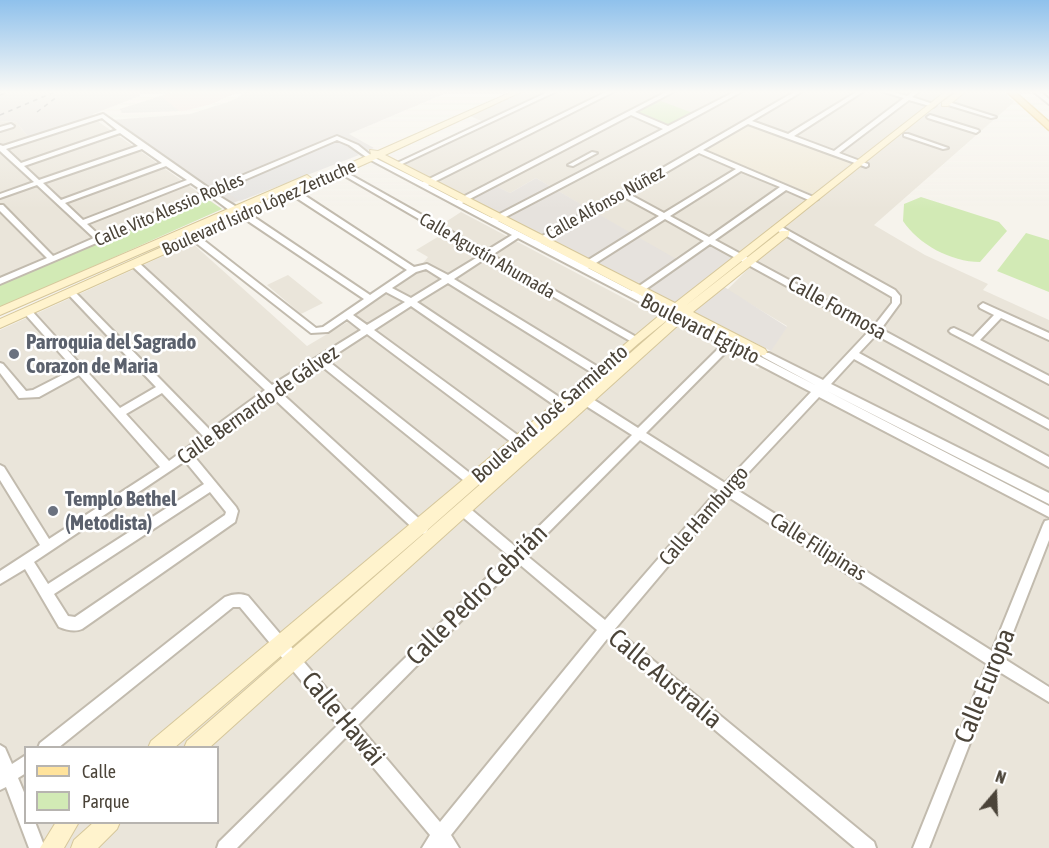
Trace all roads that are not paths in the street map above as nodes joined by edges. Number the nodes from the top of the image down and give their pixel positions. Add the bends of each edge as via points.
1 (57, 131) edge
2 (121, 131) joint
3 (422, 131) edge
4 (426, 131) edge
5 (469, 131) edge
6 (532, 131) edge
7 (594, 131) edge
8 (666, 131) edge
9 (732, 131) edge
10 (774, 131) edge
11 (799, 131) edge
12 (865, 131) edge
13 (902, 131) edge
14 (912, 131) edge
15 (906, 135) junction
16 (790, 136) junction
17 (337, 138) joint
18 (143, 146) junction
19 (1, 148) edge
20 (945, 148) dead end
21 (697, 150) junction
22 (594, 153) dead end
23 (835, 153) junction
24 (371, 154) junction
25 (585, 158) junction
26 (167, 163) junction
27 (862, 163) junction
28 (398, 164) junction
29 (20, 165) junction
30 (571, 165) dead end
31 (600, 166) junction
32 (740, 169) junction
33 (340, 171) junction
34 (192, 180) junction
35 (37, 183) junction
36 (427, 183) junction
37 (785, 187) junction
38 (211, 193) junction
39 (295, 193) junction
40 (624, 194) junction
41 (0, 196) edge
42 (814, 199) junction
43 (461, 200) junction
44 (61, 202) junction
45 (0, 207) edge
46 (232, 208) junction
47 (245, 215) junction
48 (664, 216) junction
49 (496, 219) junction
50 (83, 223) junction
51 (782, 230) junction
52 (518, 235) junction
53 (194, 237) junction
54 (99, 239) junction
55 (710, 240) junction
56 (538, 241) junction
57 (485, 256) junction
58 (52, 259) junction
59 (746, 259) junction
60 (135, 264) junction
61 (585, 265) junction
62 (417, 268) junction
63 (449, 278) junction
64 (0, 281) edge
65 (385, 288) junction
66 (635, 292) junction
67 (72, 293) junction
68 (369, 299) junction
69 (411, 302) junction
70 (983, 306) dead end
71 (0, 310) edge
72 (28, 312) junction
73 (677, 313) junction
74 (1000, 314) junction
75 (347, 315) junction
76 (0, 324) edge
77 (876, 329) junction
78 (367, 330) junction
79 (954, 331) dead end
80 (1049, 337) edge
81 (635, 340) junction
82 (974, 341) junction
83 (729, 344) junction
84 (761, 352) joint
85 (853, 354) junction
86 (319, 359) junction
87 (0, 366) edge
88 (80, 371) junction
89 (604, 375) junction
90 (1049, 380) edge
91 (820, 387) junction
92 (163, 388) junction
93 (273, 389) junction
94 (587, 400) junction
95 (561, 404) junction
96 (118, 414) junction
97 (1049, 425) edge
98 (640, 434) junction
99 (208, 435) junction
100 (525, 446) junction
101 (187, 455) junction
102 (1049, 462) edge
103 (168, 468) junction
104 (0, 470) edge
105 (472, 482) junction
106 (211, 486) junction
107 (726, 489) junction
108 (1049, 499) edge
109 (463, 510) junction
110 (1049, 512) edge
111 (1049, 525) edge
112 (426, 532) junction
113 (47, 546) junction
114 (516, 556) junction
115 (26, 560) junction
116 (0, 578) edge
117 (46, 592) junction
118 (606, 629) junction
119 (281, 644) junction
120 (293, 659) junction
121 (995, 660) junction
122 (1049, 695) edge
123 (347, 723) junction
124 (46, 746) edge
125 (159, 746) edge
126 (195, 746) edge
127 (0, 753) edge
128 (24, 765) edge
129 (5, 779) edge
130 (24, 814) edge
131 (28, 824) edge
132 (68, 824) edge
133 (108, 824) edge
134 (441, 836) junction
135 (37, 848) edge
136 (51, 848) edge
137 (82, 848) edge
138 (225, 848) edge
139 (430, 848) edge
140 (451, 848) edge
141 (868, 848) edge
142 (921, 848) edge

1 - 19 street
2 - 18 street
2 - 29 street
3 - 24 street, Boulevard Isidro López Zertuche
4 - 24 street, Boulevard Isidro López Zertuche
5 - 28 street
6 - 36 street
7 - 43 street
8 - 31 street
9 - 21 street, Calle Alfonso Núñez
10 - 16 street
11 - 16 street
12 - 23 street
13 - 27 street, Boulevard José Sarmiento
14 - 15 street, Boulevard José Sarmiento
15 - 20 street
15 - 27 street, Boulevard José Sarmiento
16 - 23 street
17 - 24 street, Boulevard Egipto
17 - 38 street, Calle Vito Alessio Robles
18 - 26 street
18 - 35 street
19 - 29 street
21 - 32 street
21 - 40 street, Calle Alfonso Núñez
22 - 25 street
23 - 27 street
24 - 28 street, Boulevard Egipto
24 - 33 street, Boulevard Isidro López Zertuche
24 - 36 street, Boulevard Egipto
24 - 46 street, Boulevard Isidro López Zertuche
25 - 30 street
25 - 31 street
26 - 34 street
26 - 44 street
27 - 42 street, Boulevard José Sarmiento
27 - 51 street, Boulevard José Sarmiento
28 - 36 street, Boulevard Egipto
29 - 35 street
31 - 49 street
32 - 37 street
32 - 48 street
33 - 39 street, Boulevard Isidro López Zertuche
33 - 57 street, Calle Agustín Ahumada
34 - 38 street
34 - 50 street
35 - 41 street
35 - 44 street
36 - 43 street, Boulevard Egipto
37 - 42 street
37 - 55 street
38 - 46 street
38 - 54 street, Calle Vito Alessio Robles
39 - 47 street, Boulevard Isidro López Zertuche
39 - 62 street
40 - 48 street, Calle Formosa
40 - 56 street, Calle Alfonso Núñez
42 - 51 street, Boulevard José Sarmiento
43 - 49 street, Boulevard Egipto
44 - 50 street
45 - 58 street
46 - 71 street, Boulevard Isidro López Zertuche
47 - 53 street, Boulevard Isidro López Zertuche
47 - 68 street
48 - 55 street, Calle Formosa
48 - 61 street
49 - 52 street, Boulevard Egipto
49 - 56 street, Boulevard Egipto
50 - 54 street
51 - 59 street, Boulevard José Sarmiento
51 - 77 street, Calle Hamburgo via 896,296 896,303
52 - 56 street, Boulevard Egipto
52 - 57 street, Calle Bernardo de Gálvez
53 - 60 street, Boulevard Isidro López Zertuche
53 - 75 street via 314,331 325,330
54 - 58 street, Calle Vito Alessio Robles
55 - 59 street, Calle Formosa
55 - 66 street
56 - 61 street, Boulevard Egipto
57 - 63 street, Calle Bernardo de Gálvez
57 - 81 street, Calle Agustín Ahumada
58 - 64 street, Calle Vito Alessio Robles
59 - 73 street, Boulevard José Sarmiento
59 - 77 street, Calle Formosa
60 - 67 street, Boulevard Isidro López Zertuche
60 - 93 street
61 - 66 street, Boulevard Egipto
62 - 63 street via 427,266
62 - 65 street
63 - 69 street, Calle Bernardo de Gálvez
63 - 89 street
65 - 68 street
65 - 69 street
66 - 73 street, Boulevard Egipto
67 - 72 street, Boulevard Isidro López Zertuche
67 - 92 street
68 - 75 street
69 - 78 street, Calle Bernardo de Gálvez
69 - 95 street
70 - 74 street
72 - 76 street, Boulevard Isidro López Zertuche
72 - 88 street
73 - 81 street, Boulevard José Sarmiento
73 - 83 street, Boulevard Egipto
73 - 84 street, Boulevard Egipto
73 - 89 street, Boulevard José Sarmiento
74 - 80 street
74 - 82 street
75 - 78 street
77 - 85 street, Calle Hamburgo
77 - 97 street, Calle Formosa
78 - 86 street, Calle Bernardo de Gálvez
78 - 100 street
79 - 82 street
81 - 89 street, Boulevard José Sarmiento
82 - 90 street
83 - 91 street, Boulevard Egipto
83 - 98 street, Calle Pedro Cebrián
84 - 91 street, Boulevard Egipto
85 - 91 street, Calle Hamburgo
85 - 102 street
86 - 93 street, Calle Bernardo de Gálvez
86 - 105 street
87 - 88 street via 23,395 35,394
88 - 96 street
89 - 94 street, Boulevard José Sarmiento
89 - 95 street, Boulevard José Sarmiento
91 - 107 street, Calle Hamburgo
91 - 108 street, Boulevard Egipto
91 - 110 street, Boulevard Egipto
92 - 96 street
92 - 99 street
93 - 99 street, Calle Bernardo de Gálvez
93 - 112 street
94 - 98 street, Calle Filipinas
94 - 100 street, Boulevard José Sarmiento
95 - 100 street, Boulevard José Sarmiento
96 - 103 street
98 - 107 street, Calle Filipinas
98 - 114 street, Calle Pedro Cebrián
99 - 101 street, Calle Bernardo de Gálvez
100 - 105 street, Boulevard José Sarmiento
100 - 109 street, Boulevard José Sarmiento
101 - 103 street, Calle Bernardo de Gálvez
101 - 106 street
103 - 113 street, Calle Bernardo de Gálvez
104 - 113 street
105 - 112 street, Boulevard José Sarmiento
106 - 117 street
106 - 117 street via 232,511 230,520 76,624 64,622
107 - 118 street, Calle Hamburgo
107 - 121 street, Calle Filipinas
109 - 112 street, Boulevard José Sarmiento
109 - 114 street, Calle Australia
111 - 121 street, Calle Europa
112 - 119 street, Boulevard José Sarmiento
112 - 120 street, Boulevard José Sarmiento
113 - 115 street, Calle Bernardo de Gálvez
114 - 118 street, Calle Australia
114 - 123 street, Calle Pedro Cebrián
115 - 116 street, Calle Bernardo de Gálvez
115 - 117 street
118 - 134 street, Calle Hamburgo
118 - 141 street, Calle Australia
119 - 120 street, Calle Hawái
119 - 124 street, Calle Hawái via 246,602 230,601
119 - 125 street, Boulevard José Sarmiento
120 - 123 street, Calle Hawái
120 - 126 street, Boulevard José Sarmiento
121 - 122 street, Calle Filipinas
121 - 142 street, Calle Europa
123 - 134 street, Calle Hawái
123 - 138 street, Calle Pedro Cebrián
127 - 129 street
128 - 129 street
129 - 130 street
131 - 135 street
132 - 136 street
133 - 137 street
134 - 139 street, Calle Hamburgo
134 - 140 street, Calle Hawái

